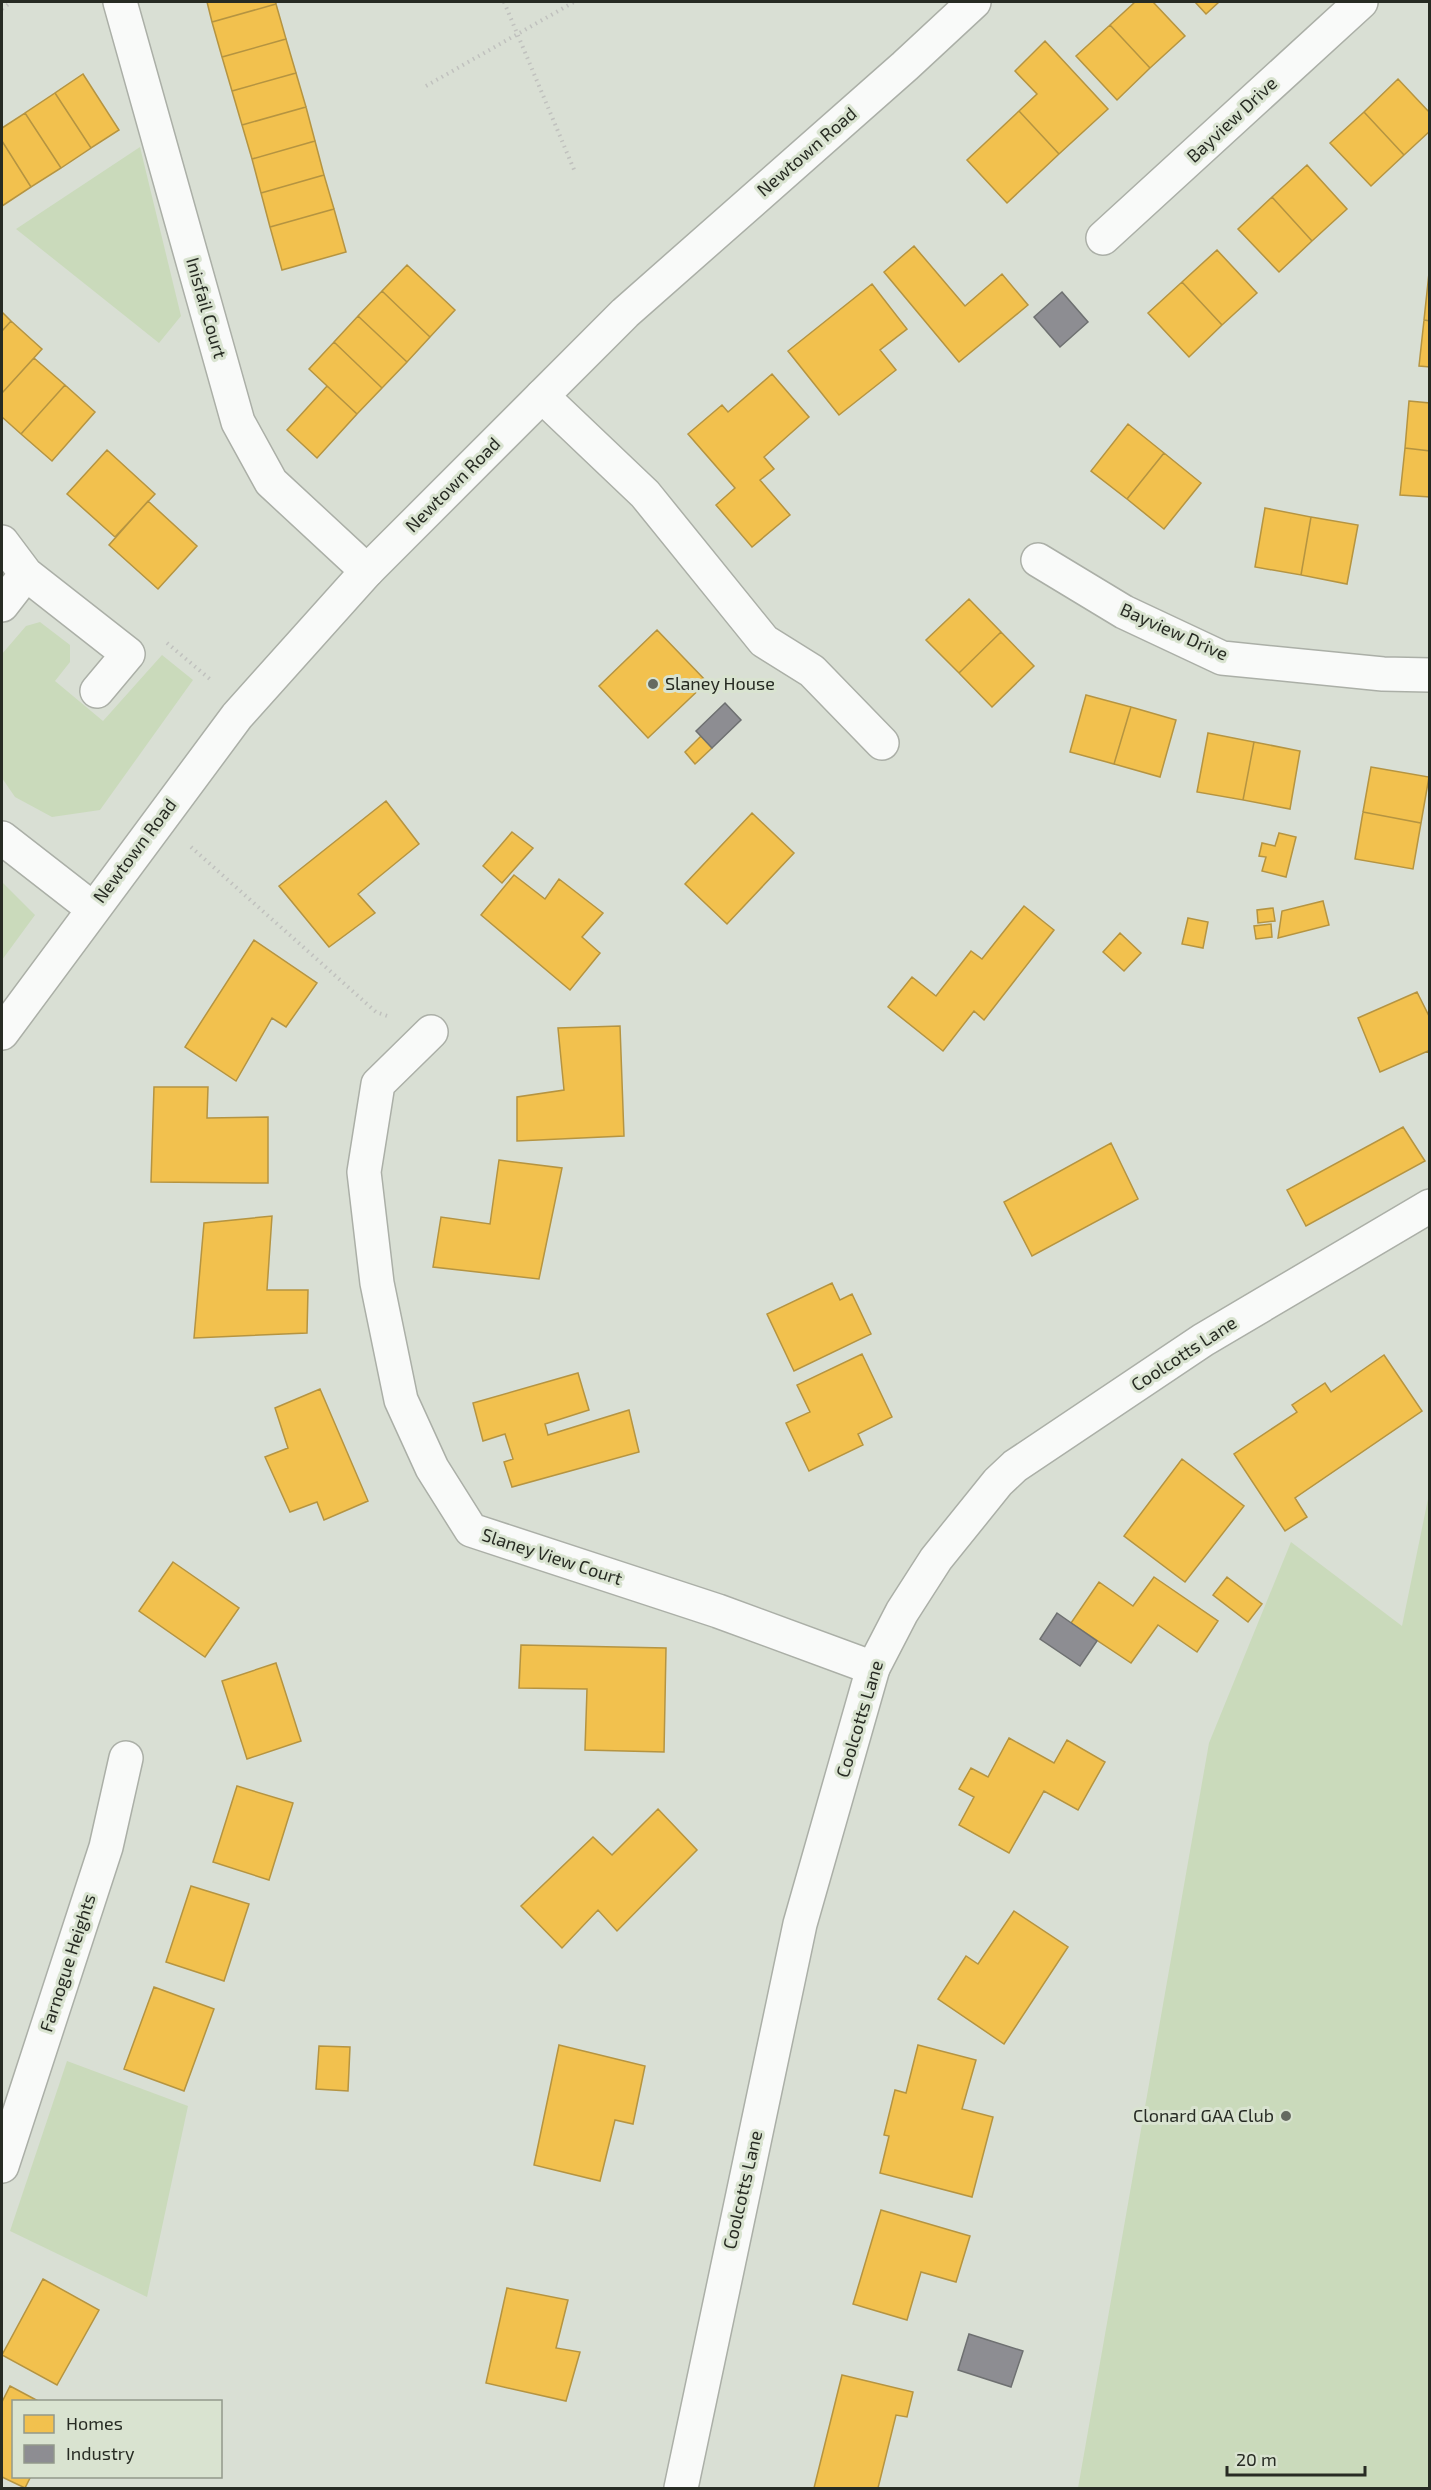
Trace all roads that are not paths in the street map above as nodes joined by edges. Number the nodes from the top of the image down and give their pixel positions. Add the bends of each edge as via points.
1 (120, 2) edge
2 (974, 2) edge
3 (1361, 2) edge
4 (1103, 238) dead end
5 (542, 396) junction
6 (2, 542) edge
7 (1038, 560) dead end
8 (367, 571) junction
9 (26, 574) junction
10 (2, 605) edge
11 (1430, 675) edge
12 (97, 691) dead end
13 (882, 743) dead end
14 (2, 838) edge
15 (92, 908) junction
16 (431, 1032) road end
17 (2, 1033) edge
18 (1430, 1206) edge
19 (873, 1668) junction
20 (126, 1758) dead end
21 (2, 2166) edge
22 (681, 2488) edge

1 - 8 street, Inisfail Court via 238,422 271,482
2 - 5 street, Newtown Road via 625,313
3 - 4 street, Bayview Drive
5 - 8 street, Newtown Road
5 - 13 street via 645,494 764,641 812,671
6 - 9 street
7 - 11 street, Bayview Drive via 1124,612 1222,658
8 - 15 street, Newtown Road via 237,716
9 - 10 street
9 - 12 street via 128,654
14 - 15 street
15 - 17 street, Newtown Road
16 - 19 street, Slaney View Court via 378,1084 364,1172 378,1284 401,1400 432,1468 471,1530 718,1611
18 - 19 street, Coolcotts Lane via 1203,1340 1015,1466 936,1559
19 - 22 street, Coolcotts Lane via 800,1924
20 - 21 street, Farnogue Heights via 106,1847

